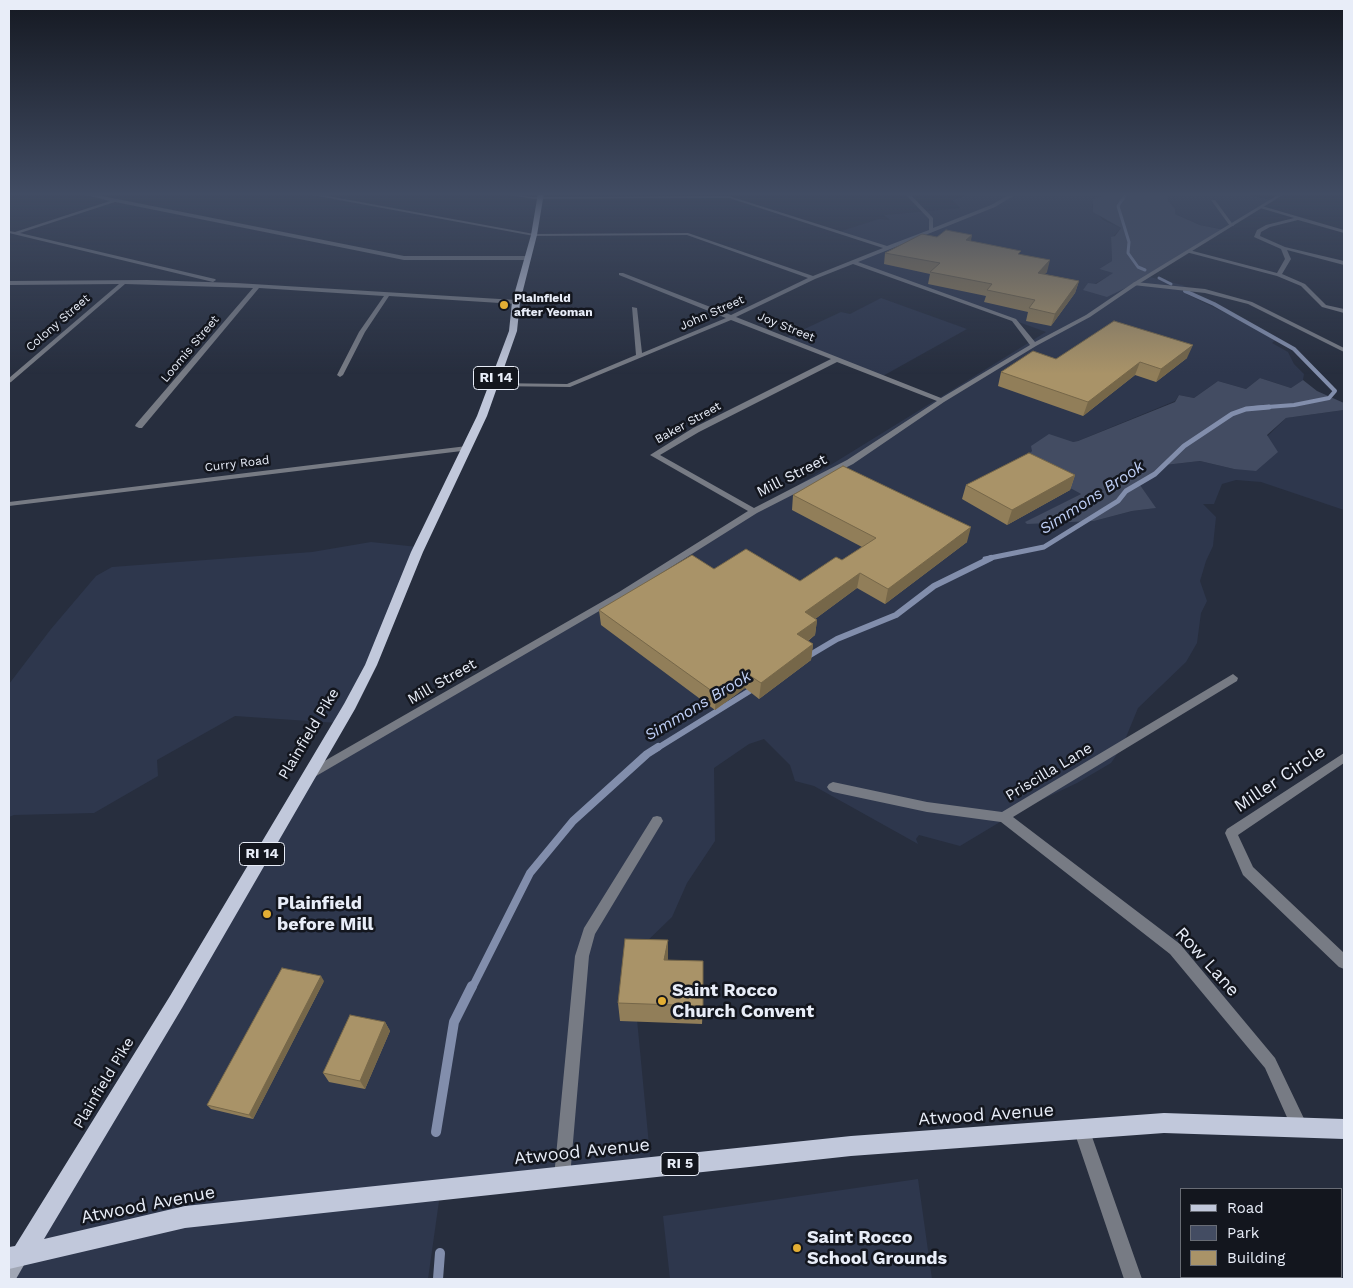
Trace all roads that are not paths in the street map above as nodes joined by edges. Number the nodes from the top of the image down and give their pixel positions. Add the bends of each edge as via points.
1 (94, 253) edge
2 (380, 253) edge
3 (529, 253) edge
4 (742, 253) edge
5 (875, 253) edge
6 (1187, 253) edge
7 (1193, 253) edge
8 (1286, 253) edge
9 (1304, 253) edge
10 (528, 258) junction
11 (853, 262) junction
12 (1344, 263) edge
13 (621, 274) dead end
14 (1279, 275) junction
15 (813, 278) junction
16 (123, 282) junction
17 (9, 283) edge
18 (1135, 284) junction
19 (236, 286) junction
20 (257, 287) junction
21 (388, 294) junction
22 (516, 302) junction
23 (634, 308) dead end
24 (1344, 311) edge
25 (732, 317) junction
26 (1034, 345) junction
27 (1344, 350) edge
28 (638, 357) junction
29 (837, 360) junction
30 (340, 375) dead end
31 (9, 381) edge
32 (494, 385) junction
33 (942, 401) junction
34 (139, 426) dead end
35 (467, 448) junction
36 (9, 504) edge
37 (754, 511) junction
38 (1233, 678) dead end
39 (1344, 757) edge
40 (308, 776) junction
41 (833, 787) dead end
42 (1004, 817) junction
43 (657, 821) dead end
44 (1344, 962) edge
45 (1300, 1127) junction
46 (1344, 1129) edge
47 (1082, 1131) junction
48 (562, 1177) junction
49 (15, 1256) edge
50 (9, 1274) edge
51 (1133, 1279) edge

1 - 19 street
2 - 10 street via 404,258
3 - 10 main road, Plainfield Pike / RI 14
4 - 15 street
5 - 11 street, John Street
6 - 18 street, Mill Street
7 - 14 street
8 - 14 street via 1288,259
9 - 12 street
10 - 22 main road, Plainfield Pike / RI 14
11 - 15 street, John Street
11 - 26 street via 1014,320
13 - 25 street, Joy Street
14 - 24 street via 1303,285 1324,306
15 - 25 street, John Street
16 - 17 street
16 - 19 street
16 - 31 street, Colony Street
18 - 26 street, Mill Street via 1088,316
18 - 27 street via 1205,291 1250,303
19 - 20 street
20 - 21 street
20 - 34 street, Loomis Street
21 - 22 street
21 - 30 street via 362,332
22 - 32 main road, Plainfield Pike / RI 14 via 513,331
23 - 28 street
25 - 28 street, John Street
25 - 29 street, Joy Street
26 - 33 street, Mill Street
28 - 32 street, John Street via 568,386
29 - 33 street, Joy Street
29 - 37 street, Baker Street via 696,430 654,455
32 - 35 main road, Plainfield Pike / RI 14
33 - 37 street, Mill Street via 850,462
35 - 36 street, Curry Road
35 - 40 main road, Plainfield Pike / RI 14 via 417,552 371,665
37 - 40 street, Mill Street via 622,594
38 - 42 street, Priscilla Lane
39 - 44 street, Miller Circle via 1231,833 1248,871
40 - 49 main road, Plainfield Pike / RI 14 via 176,1002
41 - 42 street, Priscilla Lane via 927,807
42 - 45 street, Row Lane via 1175,949 1270,1063
43 - 48 street via 589,932 582,956
45 - 46 main road, Atwood Avenue / RI 5
45 - 47 main road, Atwood Avenue / RI 5 via 1164,1123
47 - 48 main road, Atwood Avenue / RI 5 via 851,1146
47 - 51 street
48 - 49 main road, Atwood Avenue / RI 5 via 186,1217
49 - 50 main road, RI 14

